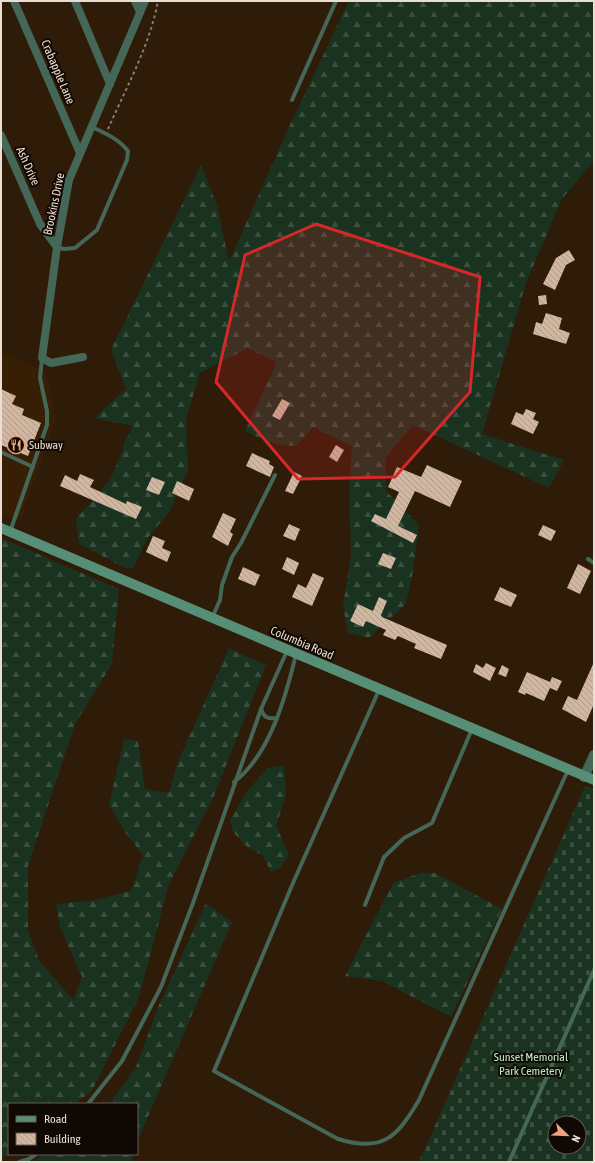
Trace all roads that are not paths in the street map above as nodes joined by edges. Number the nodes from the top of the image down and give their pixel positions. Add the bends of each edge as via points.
1 (14, 1) edge
2 (76, 1) edge
3 (135, 1) edge
4 (145, 1) edge
5 (336, 1) edge
6 (140, 12) junction
7 (110, 84) junction
8 (292, 100) dead end
9 (92, 126) junction
10 (1, 135) edge
11 (80, 153) junction
12 (57, 247) junction
13 (83, 357) dead end
14 (42, 358) junction
15 (1, 452) edge
16 (33, 467) junction
17 (275, 475) dead end
18 (6, 530) edge
19 (588, 559) dead end
20 (594, 563) edge
21 (212, 618) junction
22 (291, 652) junction
23 (379, 690) junction
24 (261, 709) junction
25 (277, 718) junction
26 (472, 729) junction
27 (594, 755) edge
28 (568, 770) junction
29 (584, 777) junction
30 (594, 780) edge
31 (234, 783) junction
32 (365, 905) dead end
33 (594, 970) edge
34 (89, 1103) edge
35 (35, 1155) edge
36 (19, 1162) edge
37 (509, 1162) edge

1 - 11 street, Crabapple Lane
2 - 7 street
3 - 6 street
4 - 6 street, Brookins Drive
5 - 8 lane
6 - 7 street, Brookins Drive
7 - 9 street, Brookins Drive
9 - 11 street, Brookins Drive
9 - 12 lane via 123,145 128,151 126,160 97,230 75,248
10 - 12 street, Ash Drive via 40,224
11 - 12 street, Brookins Drive via 69,180
12 - 14 street, Brookins Drive
13 - 14 street via 51,363
14 - 16 lane via 40,378 47,411 47,425
15 - 16 lane
16 - 18 lane
17 - 21 lane via 232,556 222,585 220,600
18 - 21 main road, Columbia Road
19 - 20 lane
21 - 22 main road, Columbia Road
22 - 23 main road, Columbia Road
22 - 24 lane
22 - 25 lane via 287,692
23 - 26 main road, Columbia Road
23 - 28 lane via 293,883 214,1071 338,1139 358,1145 376,1144 392,1136 404,1125 419,1100
24 - 25 lane via 268,719
24 - 31 lane
25 - 31 lane via 245,774
26 - 28 main road, Columbia Road
26 - 32 lane via 432,823 404,838 384,857
27 - 29 street
28 - 29 main road, Columbia Road
29 - 30 main road, Columbia Road
31 - 34 lane via 161,987 122,1061
33 - 37 lane
35 - 36 lane

